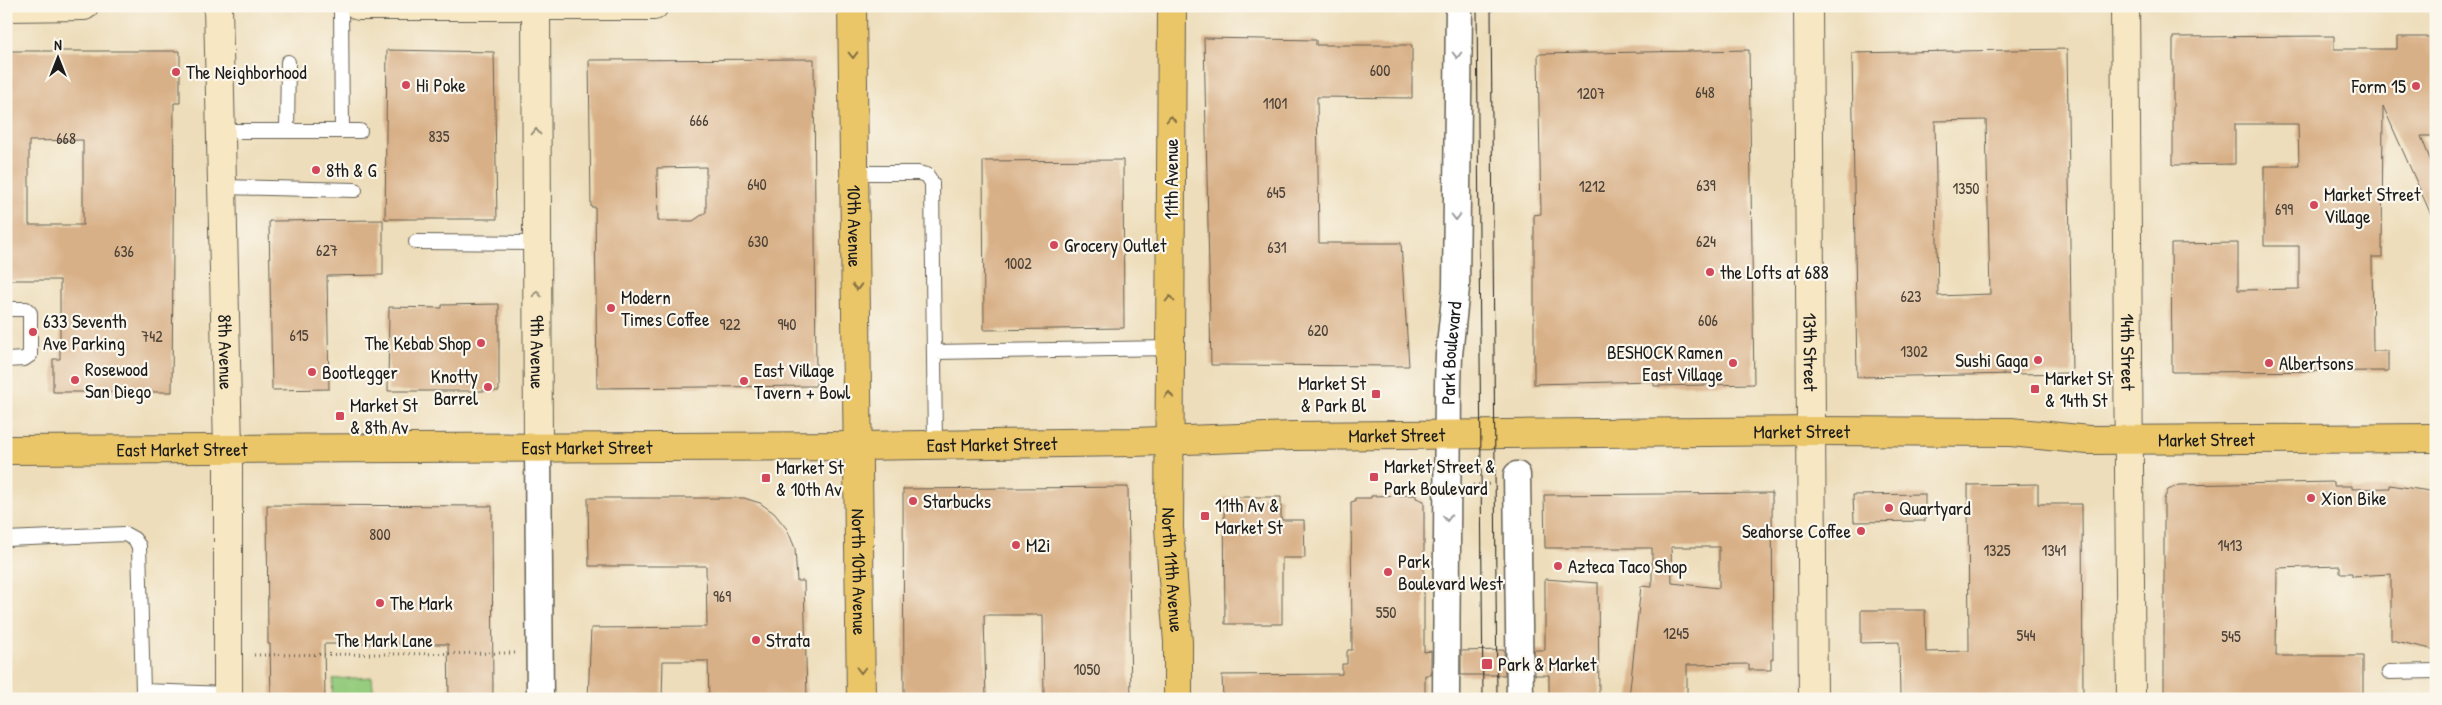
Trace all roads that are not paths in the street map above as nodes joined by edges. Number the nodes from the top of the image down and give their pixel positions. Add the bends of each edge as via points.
1 (47, 6) edge
2 (84, 6) edge
3 (218, 6) edge
4 (341, 6) edge
5 (359, 6) edge
6 (654, 6) edge
7 (852, 6) edge
8 (1172, 6) edge
9 (1459, 6) edge
10 (1808, 6) edge
11 (2125, 6) edge
12 (6, 7) edge
13 (536, 7) edge
14 (288, 62) dead end
15 (342, 131) junction
16 (360, 131) dead end
17 (221, 132) junction
18 (286, 132) junction
19 (855, 173) junction
20 (222, 187) junction
21 (355, 190) dead end
22 (416, 242) dead end
23 (537, 243) junction
24 (6, 308) edge
25 (1170, 348) junction
26 (934, 352) junction
27 (6, 360) edge
28 (1811, 431) junction
29 (1448, 434) junction
30 (2436, 438) edge
31 (2129, 440) junction
32 (1169, 441) junction
33 (935, 445) junction
34 (859, 446) junction
35 (538, 448) junction
36 (228, 449) junction
37 (6, 450) edge
38 (1516, 475) dead end
39 (6, 539) edge
40 (2436, 671) edge
41 (2389, 672) dead end
42 (143, 695) edge
43 (228, 696) edge
44 (540, 699) edge
45 (861, 699) edge
46 (1178, 699) edge
47 (1446, 699) edge
48 (1520, 699) edge
49 (1813, 699) edge
50 (2131, 699) edge

1 - 2 street
1 - 12 street
3 - 17 street, 8th Avenue
4 - 15 lane
5 - 13 street
6 - 13 street
7 -> 19 main road, 10th Avenue
25 -> 8 main road, 11th Avenue
9 -> 29 street, Park Boulevard via 1456,288 1449,355
10 - 28 street, 13th Street
11 - 31 street, 14th Street
23 -> 13 street, 9th Avenue
14 - 18 lane
15 - 16 lane
15 - 18 lane
17 - 18 lane
17 - 20 street, 8th Avenue
19 - 26 lane via 918,173 927,176 932,183
19 -> 34 main road, 10th Avenue
20 - 21 lane
20 - 36 street, 8th Avenue
22 - 23 lane
35 -> 23 street, 9th Avenue
24 - 27 lane via 26,309 30,313 30,355 24,359
25 - 26 lane
32 -> 25 main road, 11th Avenue
26 - 33 lane
28 - 29 main road, Market Street
28 - 31 main road, Market Street via 2011,432 2088,440
28 - 49 street, 13th Street
29 - 32 main road, Market Street
29 -> 47 street, Park Boulevard
30 - 31 main road, Market Street
31 - 50 street, 14th Street
32 - 33 main road, East Market Street
32 - 46 main road, North 11th Avenue via 1169,528 1178,642
33 - 34 main road, East Market Street
34 - 35 main road, East Market Street
34 -> 45 main road, North 10th Avenue
35 - 36 main road, East Market Street
35 - 44 street, 9th Avenue
36 - 37 main road, East Market Street
36 - 43 street, 8th Avenue
38 - 48 street
39 - 42 lane via 125,534 134,539 139,546
40 - 41 lane
42 - 43 lane

